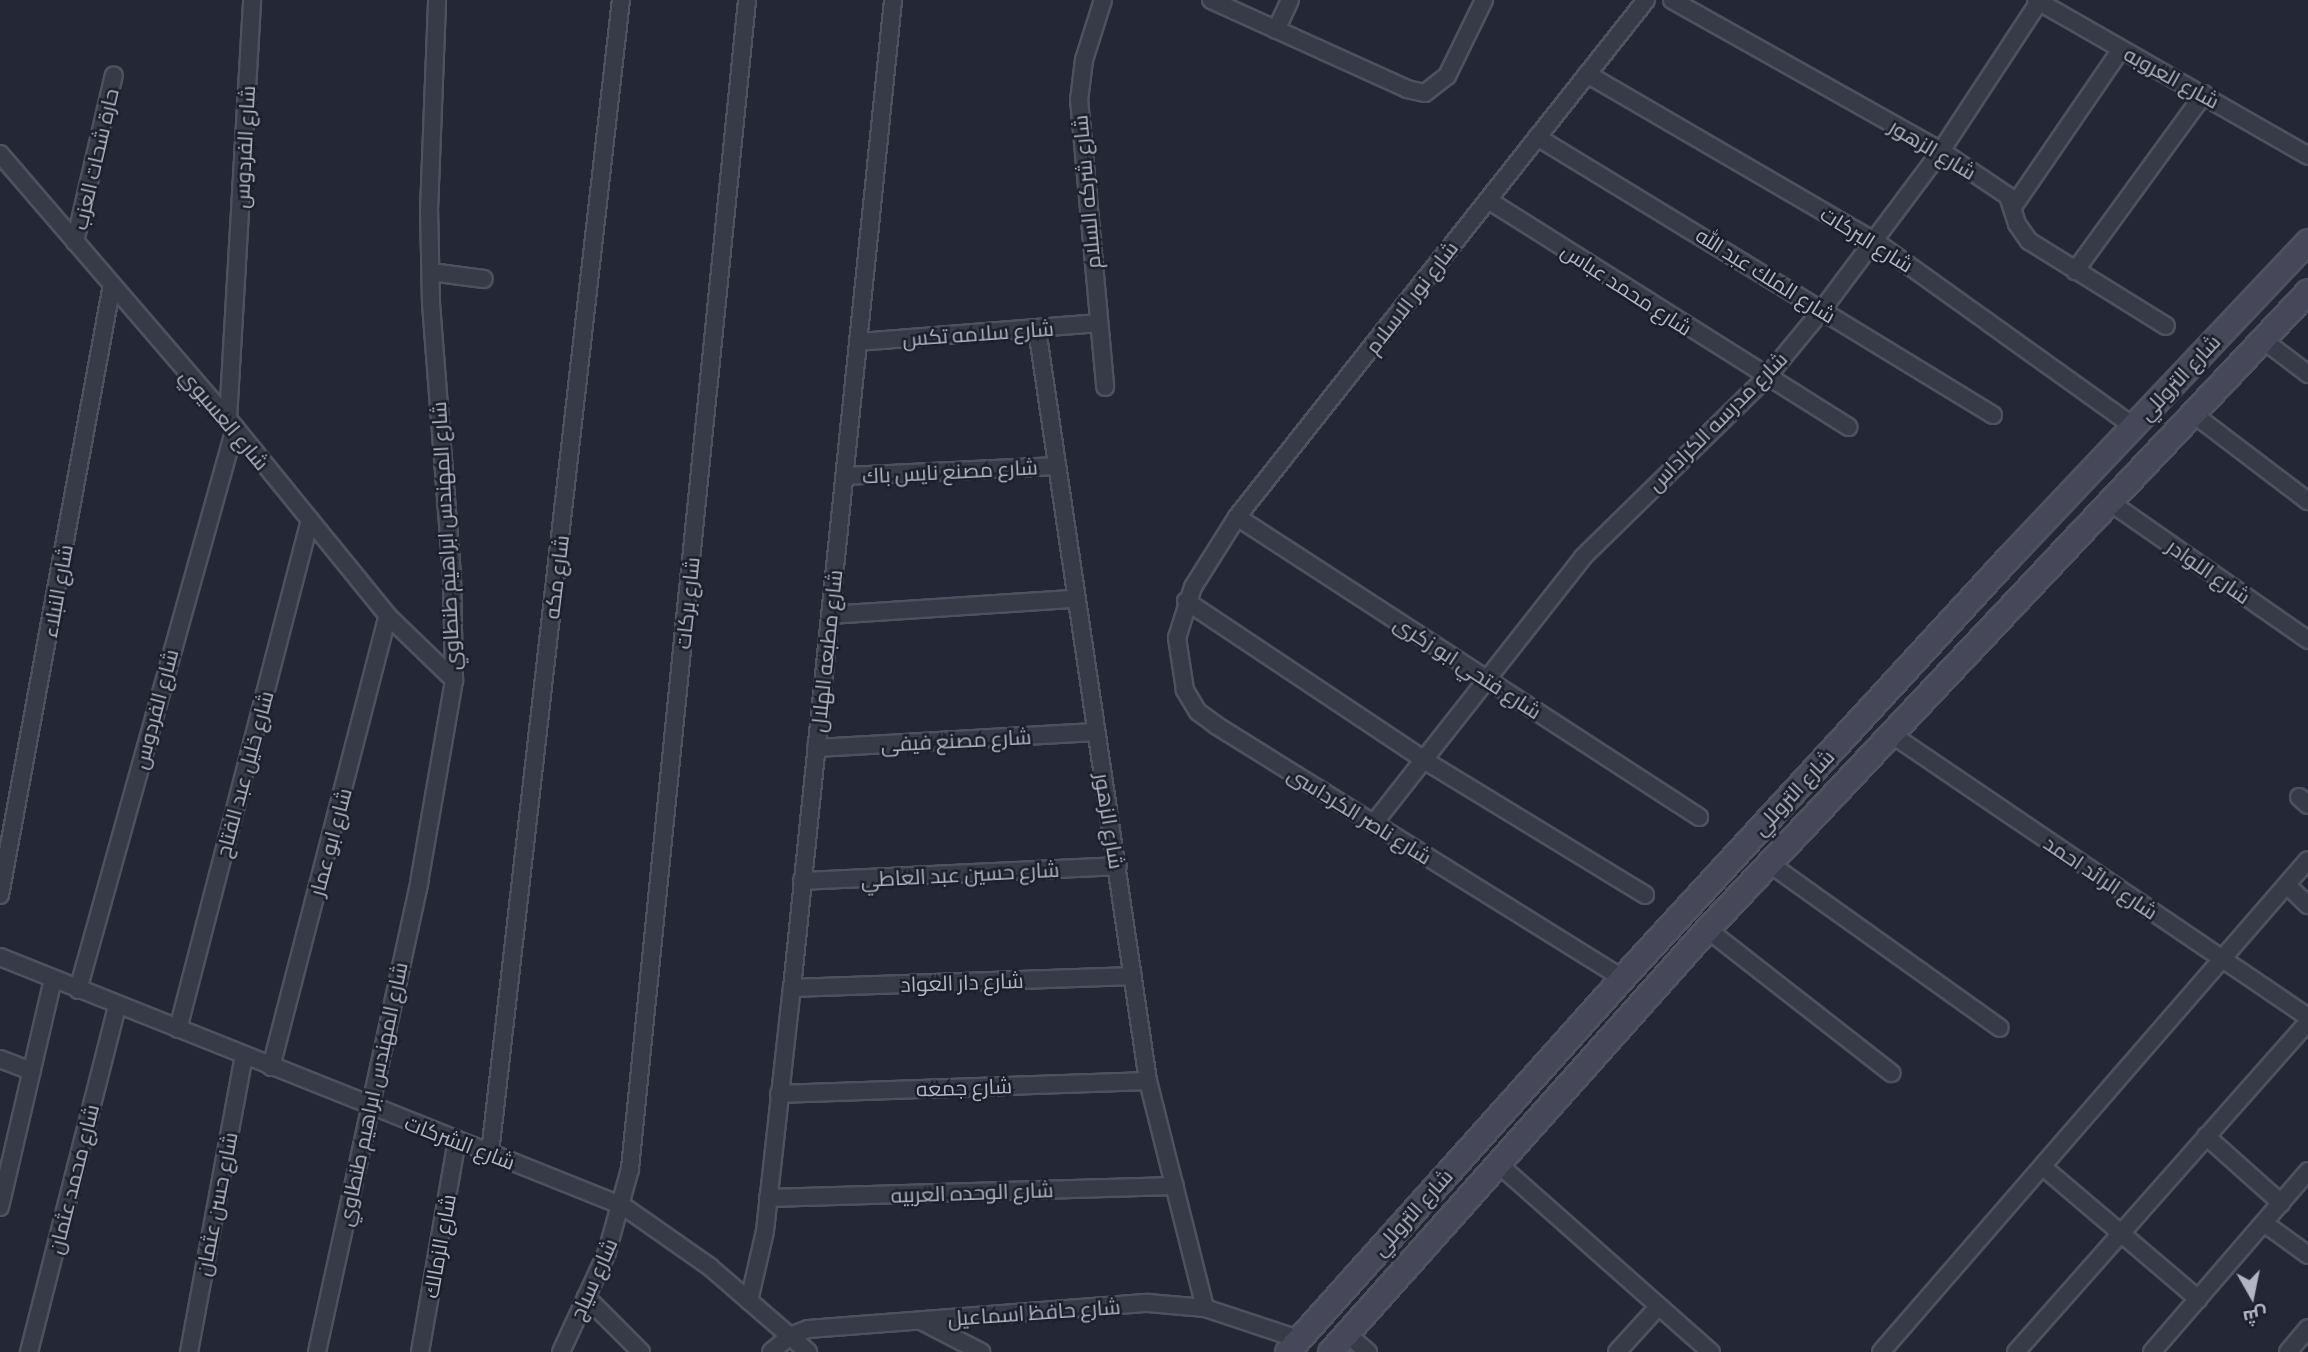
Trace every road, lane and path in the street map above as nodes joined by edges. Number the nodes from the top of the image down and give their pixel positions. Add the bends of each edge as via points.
1 (252, 0) edge
2 (437, 0) edge
3 (621, 0) edge
4 (747, 0) edge
5 (892, 0) edge
6 (1103, 0) edge
7 (1211, 0) edge
8 (1290, 0) edge
9 (1484, 0) edge
10 (1646, 0) edge
11 (1672, 0) edge
12 (2037, 1) edge
13 (1276, 30) junction
14 (2121, 49) junction
15 (1587, 74) junction
16 (114, 75) dead end
17 (2204, 94) junction
18 (1537, 137) junction
19 (1941, 151) junction
20 (2308, 156) edge
21 (1, 159) edge
22 (1488, 200) junction
23 (2013, 207) junction
24 (2308, 241) edge
25 (75, 242) junction
26 (1876, 242) junction
27 (2075, 271) junction
28 (430, 272) junction
29 (484, 279) dead end
30 (111, 285) junction
31 (2308, 291) edge
32 (1822, 310) junction
33 (1098, 323) junction
34 (2166, 326) dead end
35 (1037, 329) junction
36 (2262, 339) junction
37 (858, 342) junction
38 (2308, 374) edge
39 (1766, 378) junction
40 (1105, 387) dead end
41 (2192, 413) junction
42 (1993, 415) dead end
43 (231, 424) junction
44 (2133, 426) junction
45 (1849, 427) dead end
46 (1055, 466) junction
47 (845, 476) junction
48 (2308, 501) edge
49 (2111, 503) junction
50 (1237, 517) junction
51 (310, 520) junction
52 (2008, 558) junction
53 (2036, 583) junction
54 (1074, 599) junction
55 (1186, 601) junction
56 (830, 615) junction
57 (388, 616) junction
58 (2308, 640) edge
59 (1486, 679) junction
60 (454, 680) junction
61 (1096, 732) junction
62 (1894, 736) junction
63 (816, 748) junction
64 (1424, 760) junction
65 (1699, 817) dead end
66 (1374, 823) junction
67 (2308, 860) edge
68 (1770, 864) junction
69 (1118, 866) junction
70 (802, 881) junction
71 (2287, 885) junction
72 (0, 895) edge
73 (1645, 895) dead end
74 (2308, 905) edge
75 (1707, 929) junction
76 (0, 957) edge
77 (2222, 960) junction
78 (1133, 976) junction
79 (1622, 978) junction
80 (53, 979) junction
81 (792, 988) junction
82 (78, 990) junction
83 (117, 1006) junction
84 (2308, 1020) edge
85 (2000, 1028) dead end
86 (178, 1029) junction
87 (244, 1055) junction
88 (0, 1059) edge
89 (271, 1067) junction
90 (32, 1071) junction
91 (1891, 1073) dead end
92 (1149, 1081) junction
93 (779, 1094) junction
94 (368, 1107) junction
95 (2206, 1136) junction
96 (457, 1141) junction
97 (489, 1153) junction
98 (1496, 1162) junction
99 (2043, 1167) junction
100 (2308, 1171) edge
101 (3, 1179) edge
102 (1175, 1186) junction
103 (768, 1198) junction
104 (2281, 1203) junction
105 (623, 1206) junction
106 (0, 1207) edge
107 (2264, 1223) junction
108 (2120, 1233) junction
109 (2308, 1255) edge
110 (586, 1297) junction
111 (2198, 1299) junction
112 (749, 1301) junction
113 (1658, 1307) junction
114 (1205, 1308) junction
115 (920, 1320) junction
116 (2308, 1328) edge
117 (1347, 1334) junction
118 (789, 1336) junction
119 (1293, 1346) edge
120 (29, 1352) edge
121 (189, 1352) edge
122 (317, 1352) edge
123 (420, 1352) edge
124 (561, 1352) edge
125 (641, 1352) edge
126 (771, 1352) edge
127 (808, 1352) edge
128 (981, 1352) edge
129 (1330, 1352) edge
130 (1368, 1352) edge
131 (1617, 1352) edge
132 (1711, 1352) edge
133 (1881, 1352) edge
134 (2016, 1352) edge
135 (2152, 1352) edge
136 (2288, 1352) edge

1 - 43 street, شارع الفردوس
2 - 28 street, شارع المهندس ابراهيم طنطاوي
3 - 97 street, شارع مكه
4 - 105 street, شارع بركات
5 - 37 street, شارع مطبعه الهلال
6 - 33 street, شارع شركه السلام via 1084,60 1079,99
7 - 13 street
8 - 13 street
9 - 13 street via 1447,76 1425,93
10 - 15 street, شارع نور الاسلام
11 - 19 street, شارع الزهور
12 - 14 street, شارع العروبه
12 - 19 street, شارع مدرسه الكراداس
14 - 17 street, شارع العروبه
14 - 23 street
15 - 18 street, شارع نور الاسلام
15 - 26 street, شارع البركات
16 - 25 street, حارة شحات العزب
17 - 20 street, شارع العروبه
17 - 27 street
18 - 22 street, شارع نور الاسلام
18 - 32 street, شارع الملك عبد الله
19 - 23 street, شارع الزهور via 2004,193
19 - 26 street, شارع مدرسه الكراداس
21 - 25 street, شارع العسيوي
22 - 39 street, شارع محمد عباس
22 - 50 street, شارع نور الاسلام
23 - 27 street, شارع الزهور via 2022,234
24 - 44 street, شارع التروللي
25 - 30 street, شارع العسيوي
26 - 32 street, شارع مدرسه الكراداس
26 - 44 street, شارع البركات
27 - 34 street, شارع الزهور
28 - 29 street
28 - 60 street, شارع المهندس ابراهيم طنطاوي via 452,576
30 - 43 street, شارع العسيوي
30 - 72 street, شارع النبلاء
31 - 36 street, شارع التروللي
32 - 39 street, شارع مدرسه الكراداس
32 - 42 street, شارع الملك عبد الله
33 - 35 street, شارع سلامه تكس
33 - 40 street, شارع شركه السلام
35 - 37 street, شارع سلامه تكس
35 - 46 street, شارع الزهور
36 - 38 street
36 - 41 street, شارع التروللي
37 - 47 street, شارع مطبعه الهلال
39 - 45 street, شارع محمد عباس
39 - 59 street, شارع مدرسه الكراداس via 1583,557
41 - 48 street
41 - 49 street, شارع التروللي
43 - 51 street, شارع العسيوي
43 - 82 street, شارع الفردوس
44 - 52 street, شارع التروللي
46 - 47 street, شارع مصنع نايس باك
46 - 54 street, شارع الزهور
47 - 56 street, شارع مطبعه الهلال
49 - 53 street, شارع التروللي
49 - 58 street, شارع اللوادر
50 - 55 street, شارع نور الاسلام
50 - 59 street, شارع فتحي ابو زكرى
51 - 57 street, شارع العسيوي
51 - 86 street, شارع خليل عبد الفتاح
52 - 53 street
52 - 79 street, شارع التروللي
53 - 62 street, شارع التروللي
54 - 56 street
54 - 61 street, شارع الزهور
55 - 64 street
55 - 66 street, شارع ناصر الكرداسى via 1177,638 1178,664 1198,712
56 - 63 street, شارع مطبعه الهلال
57 - 60 street, شارع العسيوي
57 - 89 street, شارع ابو عمار
59 - 64 street, شارع مدرسه الكراداس
59 - 65 street, شارع فتحي ابو زكرى
60 - 94 street, شارع المهندس ابراهيم طنطاوي via 419,883
61 - 63 street, شارع مصنع فيفى
61 - 69 street, شارع الزهور
62 - 68 street, شارع التروللي
62 - 77 street, شارع الرائد احمد
63 - 70 street, شارع مطبعه الهلال
64 - 66 street, شارع مدرسه الكراداس
64 - 73 street
66 - 79 street, شارع ناصر الكرداسى
67 - 71 street
68 - 75 street, شارع التروللي
68 - 85 street
69 - 70 street, شارع حسين عبد العاطي
69 - 78 street, شارع الزهور
70 - 81 street, شارع مطبعه الهلال
71 - 74 street
71 - 77 street
75 - 91 street
75 - 98 street, شارع التروللي
76 - 80 street, شارع الشركات
77 - 84 street, شارع الرائد احمد
77 - 99 street
78 - 81 street, شارع دار العواد
78 - 92 street, شارع الزهور
79 - 119 street, شارع التروللي
80 - 82 street, شارع الشركات
80 - 90 street
81 - 93 street, شارع مطبعه الهلال
82 - 83 street, شارع الشركات
83 - 86 street, شارع الشركات
83 - 120 street, شارع محمد عثمان
84 - 95 street
86 - 87 street, شارع الشركات
87 - 89 street, شارع الشركات
87 - 121 street, شارع حسن عثمان
88 - 90 street
89 - 94 street, شارع الشركات
90 - 101 street
92 - 93 street, شارع جمعه
92 - 102 street, شارع الزهور
93 - 103 street, شارع مطبعه الهلال
94 - 96 street, شارع الشركات
94 - 122 street, شارع المهندس ابراهيم طنطاوي
95 - 104 street
95 - 108 street
96 - 97 street, شارع الشركات
96 - 123 street, شارع الزمالك
97 - 105 street, شارع الشركات
98 - 113 street
98 - 117 street, شارع التروللي
99 - 108 street
99 - 133 street
100 - 104 street
101 - 106 street
102 - 103 street, شارع الوحده العربيه
102 - 114 street, شارع الزهور
103 - 112 street, شارع مطبعه الهلال
104 - 107 street
105 - 110 street, شارع سياج
105 - 112 street, شارع الشركات
107 - 109 street
107 - 111 street
108 - 111 street
108 - 134 street
110 - 124 street, شارع سياج
110 - 125 street
111 - 135 street
112 - 118 street, شارع الشركات
113 - 131 street
113 - 132 street
114 - 115 street, شارع حافظ اسماعيل via 1148,1303
114 - 119 street, شارع حافظ اسماعيل
115 - 118 street, شارع حافظ اسماعيل via 833,1326
115 - 128 street
116 - 136 street
117 - 129 street, شارع التروللي
117 - 130 street
118 - 126 street, شارع حافظ اسماعيل
118 - 127 street, شارع الشركات

